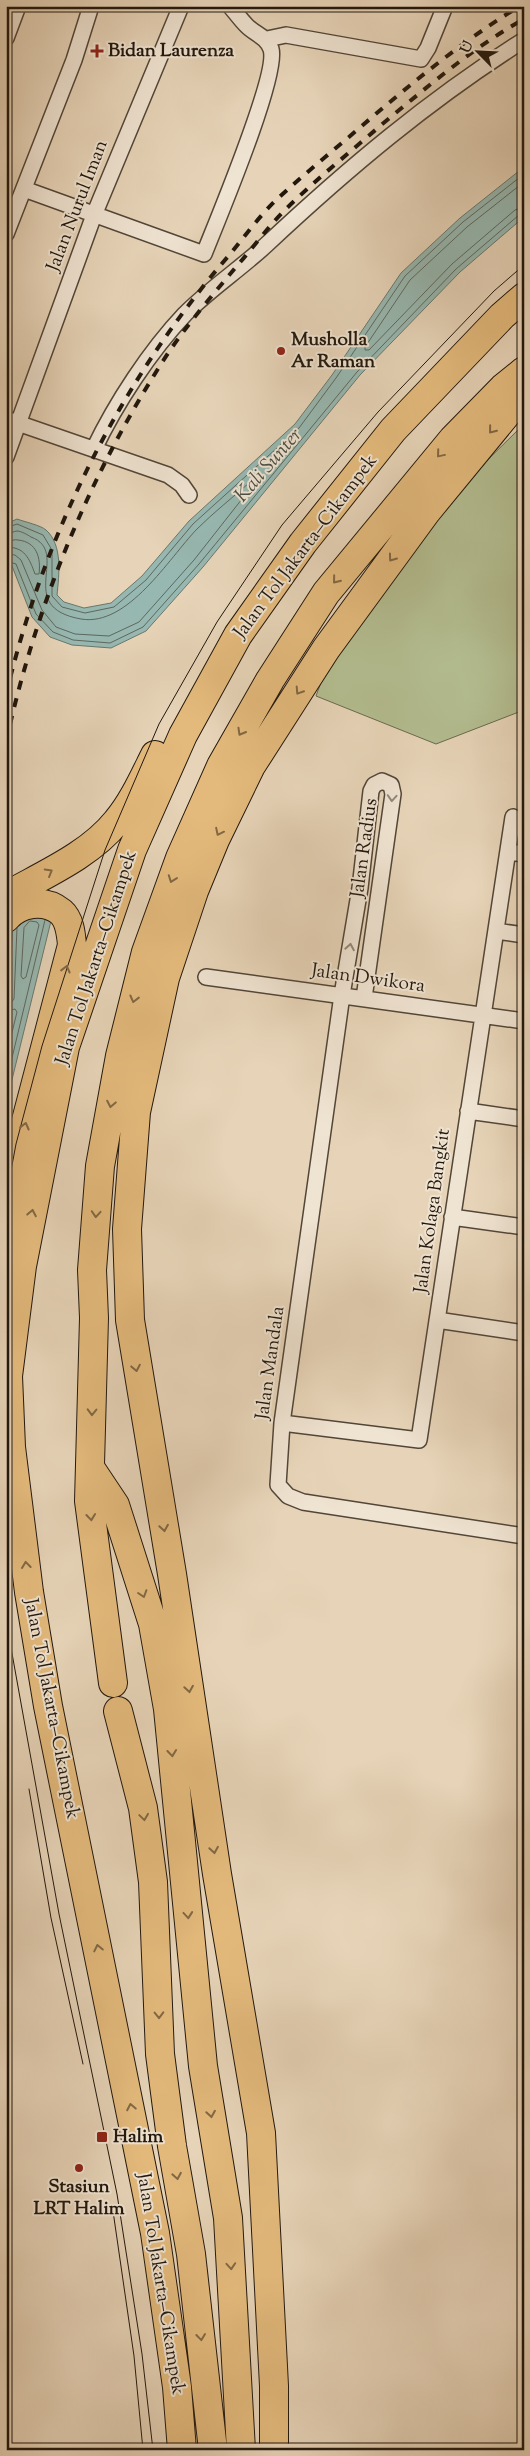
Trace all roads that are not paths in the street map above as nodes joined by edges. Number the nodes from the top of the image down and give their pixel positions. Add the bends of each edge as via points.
1 (18, 6) edge
2 (91, 6) edge
3 (181, 6) edge
4 (230, 6) edge
5 (445, 6) edge
6 (6, 38) edge
7 (267, 39) junction
8 (524, 40) edge
9 (24, 189) junction
10 (94, 215) junction
11 (6, 234) edge
12 (524, 297) edge
13 (524, 371) edge
14 (524, 393) edge
15 (13, 421) edge
16 (94, 449) junction
17 (6, 457) edge
18 (189, 495) dead end
19 (238, 635) junction
20 (513, 817) dead end
21 (508, 852) junction
22 (524, 854) edge
23 (360, 888) junction
24 (379, 891) junction
25 (6, 896) edge
26 (6, 918) edge
27 (496, 931) junction
28 (524, 935) edge
29 (206, 976) dead end
30 (342, 995) junction
31 (364, 998) junction
32 (482, 1015) junction
33 (524, 1021) edge
34 (468, 1111) junction
35 (524, 1119) edge
36 (452, 1217) junction
37 (524, 1227) edge
38 (437, 1320) junction
39 (524, 1333) edge
40 (9, 1366) junction
41 (282, 1423) junction
42 (91, 1469) junction
43 (524, 1536) edge
44 (113, 1682) dead end
45 (118, 1711) dead end
46 (182, 2450) edge
47 (214, 2450) edge
48 (241, 2450) edge
49 (274, 2450) edge

1 - 6 street
2 - 9 street via 74,60
3 - 10 street, Jalan Nurul Iman
4 - 7 street via 249,28
5 - 7 street via 421,60 286,35
7 - 10 street via 272,52 272,66 204,254
8 - 16 street via 383,140 185,315 114,408
9 - 10 street
9 - 11 street
10 - 15 street, Jalan Nurul Iman
12 - 19 highway, Jalan Tol Jakarta–Cikampek via 393,430 303,544
13 -> 42 highway via 453,439 326,593 270,680 221,766 180,858 146,952 120,1056 100,1166 92,1270
14 -> 49 highway via 416,526 326,649 251,766 194,891 165,978 136,1112 127,1229 130,1320 261,2132 274,2386
15 - 16 street
15 - 17 street, Jalan Nurul Iman
16 - 18 street via 168,475
25 -> 19 highway via 102,838 136,792 175,717
40 -> 19 highway, Jalan Tol Jakarta–Cikampek via 22,1266 65,1047 132,850 183,735
20 - 21 street, Jalan Kolaga Bangkit
21 - 22 street
21 - 27 street, Jalan Kolaga Bangkit
23 - 24 street
23 -> 24 street, Jalan Radius via 371,791 377,782 385,782 391,785 393,794
30 -> 23 street, Jalan Radius
24 - 31 street, Jalan Radius
40 -> 26 highway via 11,1221 15,1179 23,1132 72,945 70,927 61,912 44,904 27,904
27 - 28 street
27 - 32 street, Jalan Kolaga Bangkit
29 - 30 street, Jalan Dwikora
30 - 31 street, Jalan Dwikora
30 - 41 street, Jalan Mandala
31 - 32 street, Jalan Dwikora
32 - 33 street, Jalan Dwikora
32 - 34 street, Jalan Kolaga Bangkit
34 - 35 street
34 - 36 street, Jalan Kolaga Bangkit
36 - 37 street
36 - 38 street, Jalan Kolaga Bangkit
38 - 39 street
38 - 41 street, Jalan Kolaga Bangkit via 419,1440
46 -> 40 highway, Jalan Tol Jakarta–Cikampek via 177,2387 155,2233 48,1706 29,1592 11,1447
41 - 43 street, Jalan Mandala via 278,1485 295,1500
42 -> 44 highway via 89,1501
42 -> 48 highway via 118,1514 153,1624 168,1709 203,2066 228,2218
45 -> 47 highway, Jalan Tol Jakarta–Cikampek via 143,1808 153,1882 160,2054 190,2254

